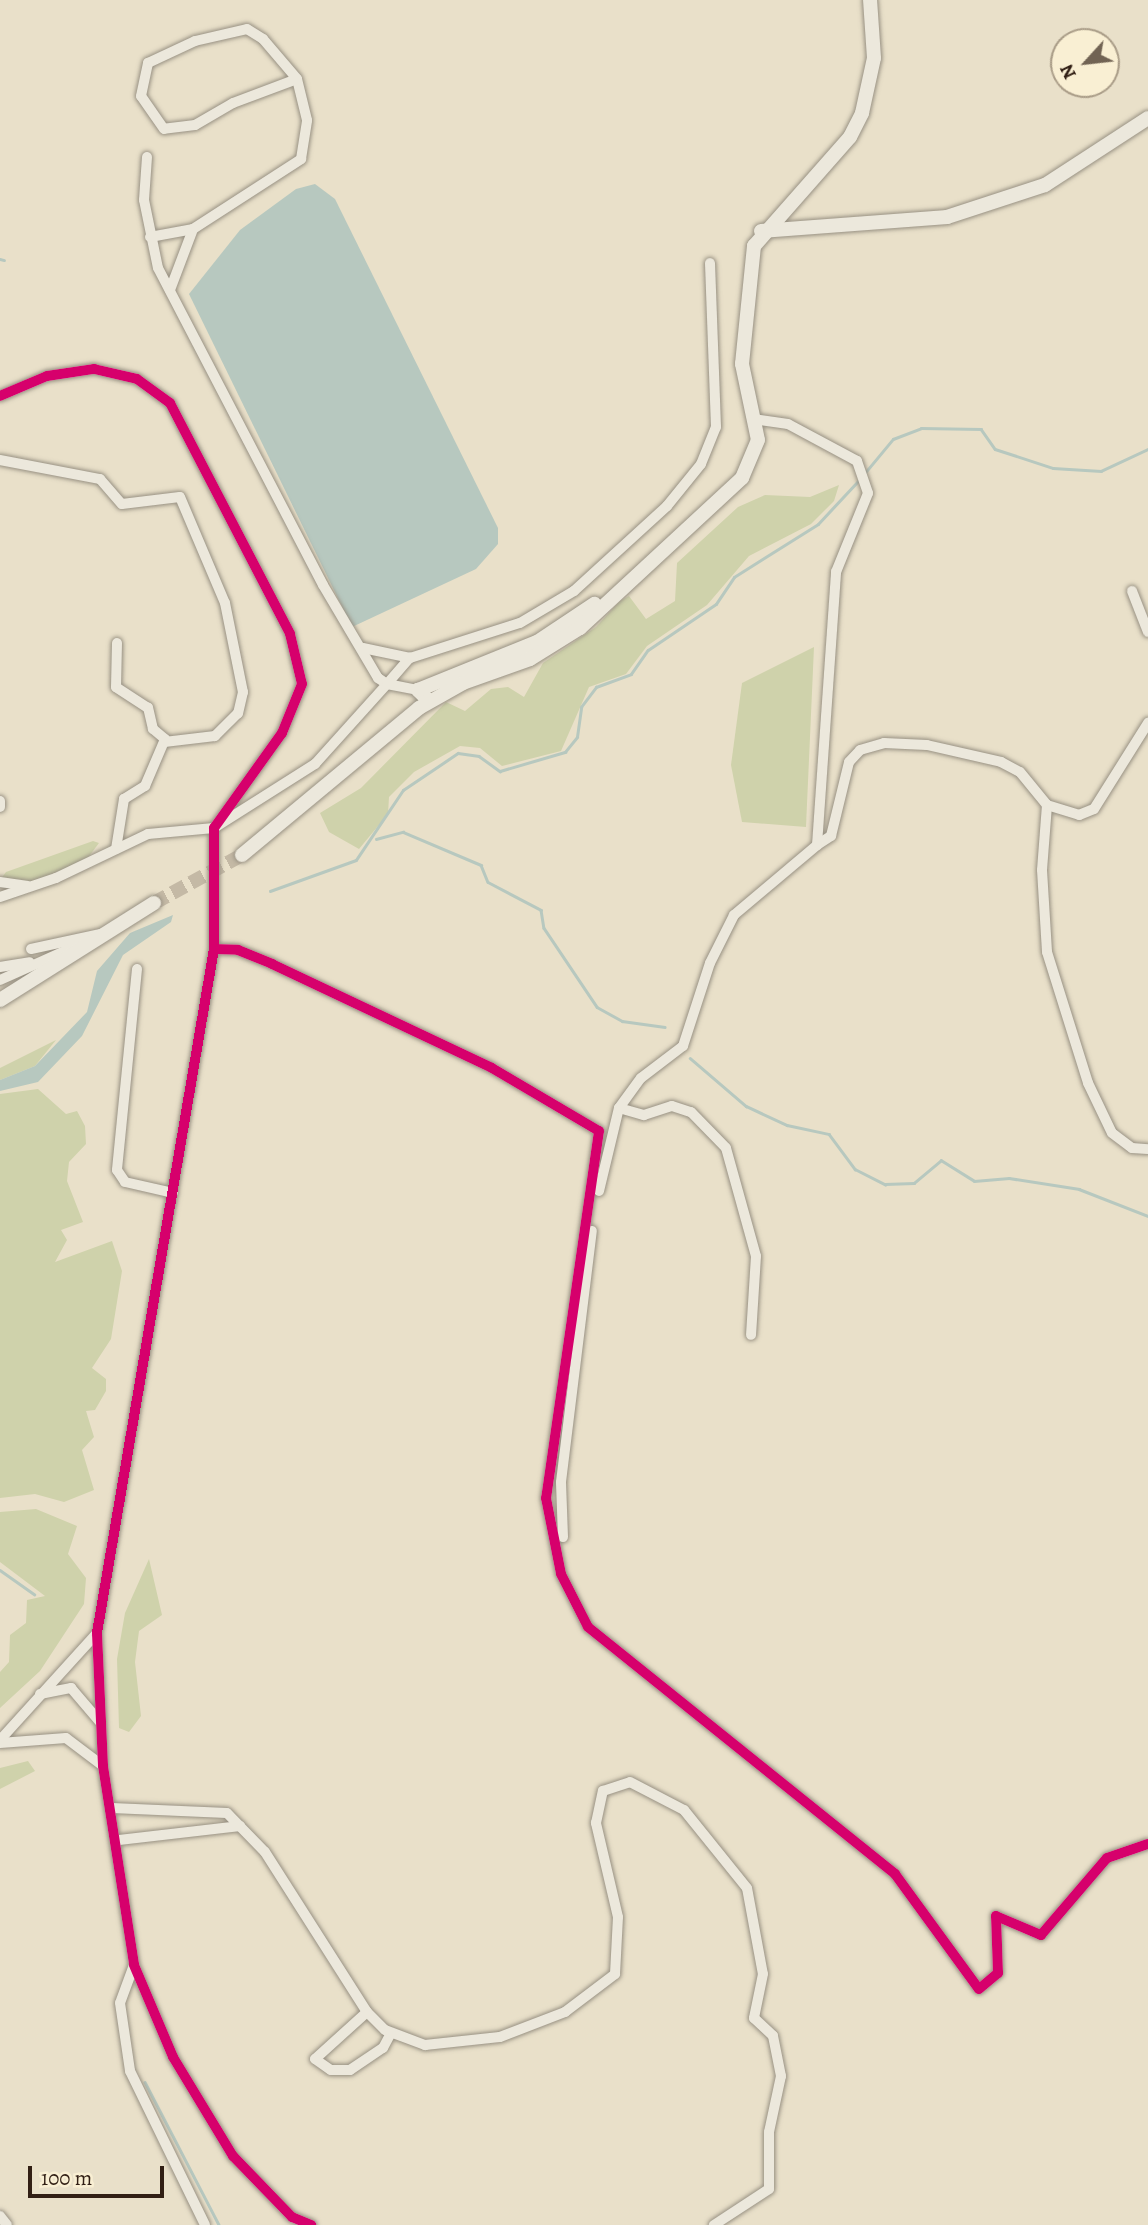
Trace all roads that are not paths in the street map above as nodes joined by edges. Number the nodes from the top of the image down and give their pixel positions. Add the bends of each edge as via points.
1 (870, 0) edge
2 (297, 79) junction
3 (1148, 118) edge
4 (147, 157) dead end
5 (193, 229) junction
6 (761, 231) junction
7 (150, 237) junction
8 (710, 264) dead end
9 (170, 290) junction
10 (0, 396) edge
11 (758, 420) junction
12 (0, 460) edge
13 (617, 591) junction
14 (1132, 591) dead end
15 (1148, 632) edge
16 (117, 643) dead end
17 (363, 648) junction
18 (410, 658) junction
19 (387, 684) junction
20 (418, 690) junction
21 (429, 701) junction
22 (1148, 723) edge
23 (164, 742) junction
24 (0, 801) edge
25 (1047, 805) junction
26 (0, 807) edge
27 (214, 828) junction
28 (817, 845) junction
29 (116, 849) junction
30 (242, 855) tunnel mouth
31 (0, 882) edge
32 (30, 887) junction
33 (0, 897) edge
34 (154, 903) tunnel mouth
35 (108, 933) junction
36 (31, 949) dead end
37 (214, 950) junction
38 (37, 962) junction
39 (0, 967) edge
40 (137, 969) dead end
41 (0, 980) edge
42 (0, 1000) edge
43 (619, 1108) junction
44 (1148, 1149) edge
45 (173, 1193) junction
46 (751, 1335) dead end
47 (563, 1537) dead end
48 (97, 1633) junction
49 (34, 1696) junction
50 (101, 1724) junction
51 (0, 1741) edge
52 (103, 1766) junction
53 (112, 1808) junction
54 (240, 1826) junction
55 (119, 1840) junction
56 (1148, 1844) edge
57 (134, 1965) junction
58 (367, 2012) junction
59 (391, 2033) junction
60 (0, 2216) edge
61 (7, 2225) edge
62 (205, 2225) edge
63 (311, 2225) edge
64 (714, 2225) edge

1 - 6 street via 874,58 862,113 850,137
2 - 2 street via 177,130 159,124 141,96 148,63 186,44 247,29 263,39
2 - 5 street via 307,120 301,159
3 - 6 street via 1045,185 947,217
4 - 7 street
5 - 7 street
5 - 9 street
6 - 11 street via 742,331 746,390
7 - 9 street
8 - 18 street via 716,427 701,464 628,546 574,591 520,623
9 - 17 street via 323,585
10 - 27 street via 47,376 93,369 137,379 170,403 199,451 290,634 302,684 282,733
11 - 13 street via 758,440 742,478
11 - 28 street via 788,424 857,461 868,493 836,572
12 - 23 street via 100,479 122,504 180,497 225,603 243,692 234,719 215,736
13 - 20 street via 537,642
13 - 21 street via 552,648
14 - 15 street
16 - 23 street via 116,687 148,708
17 - 18 street
17 - 19 street via 370,669
18 - 19 street
19 - 20 street
19 - 27 street via 315,764
20 - 21 street
21 - 30 street
22 - 25 street via 1094,808 1079,815
23 - 29 street via 145,786 124,799
24 - 26 street
25 - 28 street via 1020,772 1001,762 884,743 860,750 849,762 837,821
25 - 44 street via 1042,870 1046,952 1088,1083 1112,1133 1132,1148
27 - 29 street via 148,834
27 - 37 street
28 - 43 street via 734,915 710,963 683,1046 640,1078
29 - 32 street
31 - 32 street
32 - 33 street
34 - 35 street
35 - 36 street
35 - 38 street
35 - 42 street
37 - 45 street
37 - 56 street via 238,950 272,964 492,1068 599,1131 546,1498 561,1574 588,1627 895,1874 979,1989 998,1973 996,1916 1041,1935 1107,1858
38 - 39 street
38 - 41 street
40 - 45 street via 117,1170 125,1182
43 - 46 street via 644,1115 672,1106 691,1112 726,1148 756,1256
43 - 47 street via 587,1267 561,1482
45 - 48 street
48 - 49 street
48 - 50 street
49 - 50 street via 71,1688
49 - 51 street
50 - 52 street
51 - 52 street via 66,1738
52 - 53 street
53 - 54 street via 228,1813
53 - 55 street
54 - 55 street
54 - 58 street via 265,1852
55 - 57 street
57 - 62 street via 121,2003 130,2071
57 - 63 street via 173,2057 233,2156 292,2217
58 - 59 street
58 - 59 street via 315,2059 331,2070 350,2070 383,2048
59 - 64 street via 425,2045 500,2037 565,2012 615,1974 618,1917 596,1823 603,1791 630,1782 684,1810 747,1888 763,1975 754,2018 774,2036 781,2076 769,2132 769,2189
60 - 61 street

